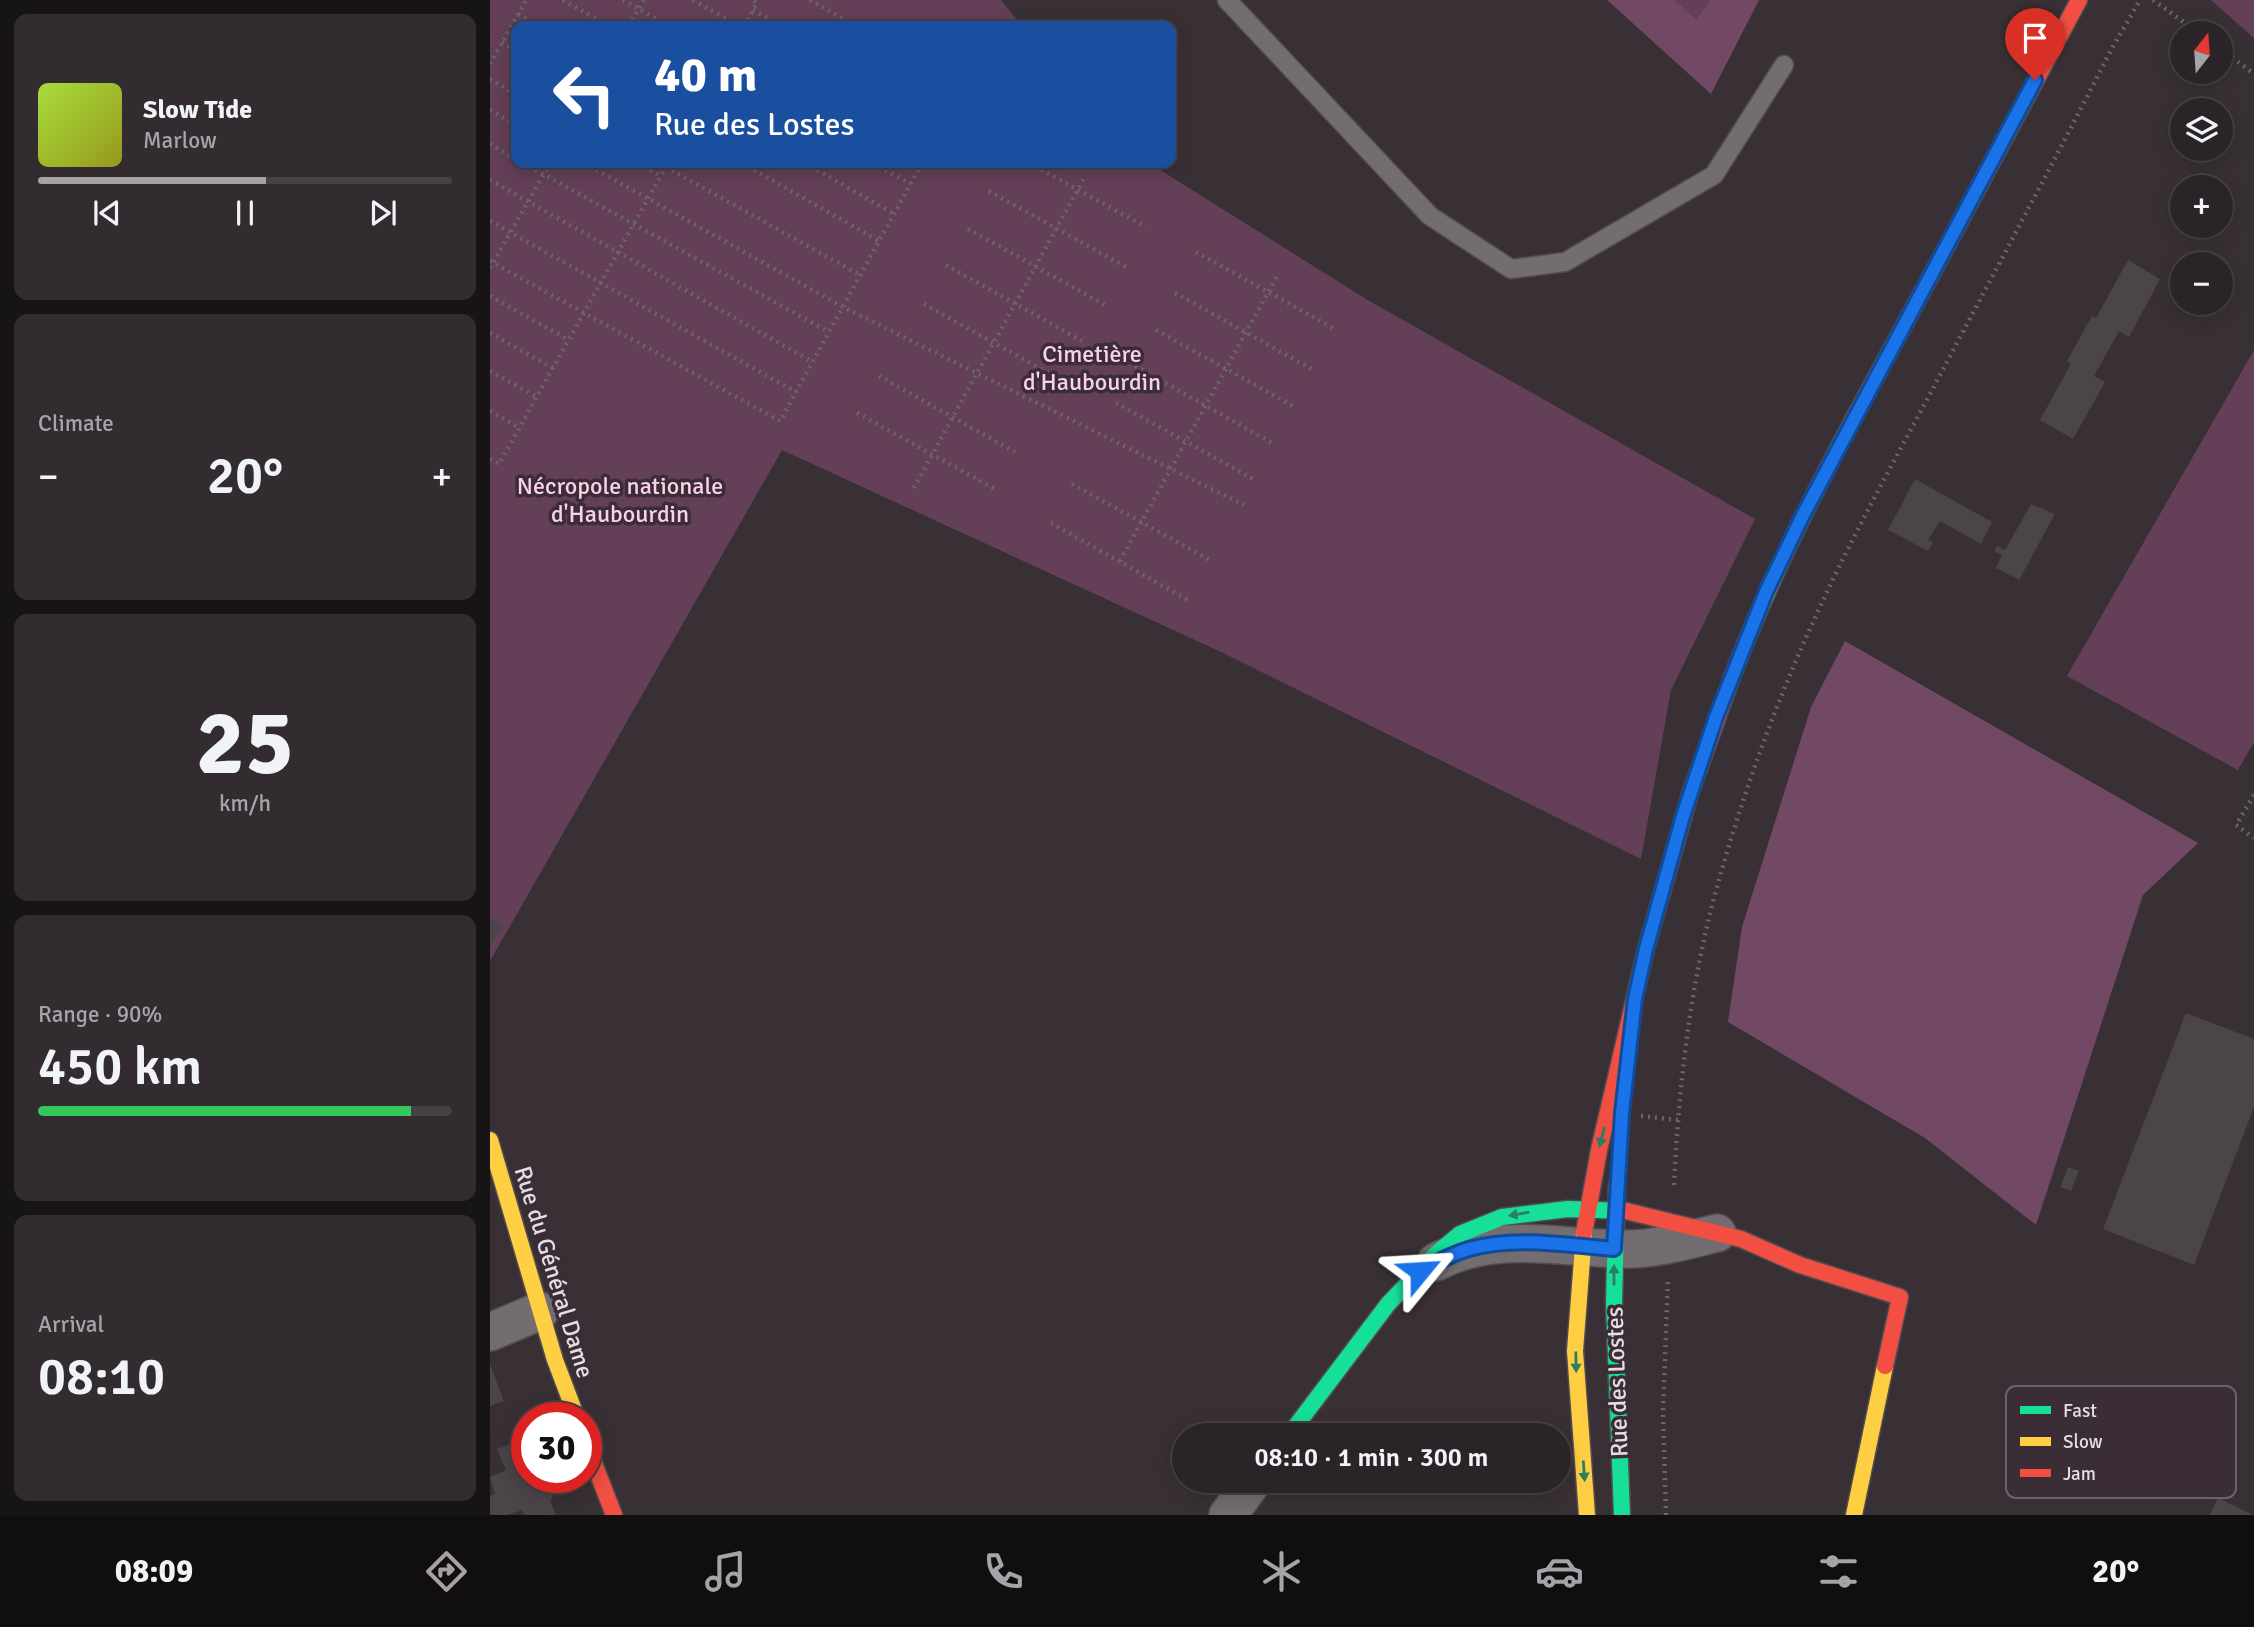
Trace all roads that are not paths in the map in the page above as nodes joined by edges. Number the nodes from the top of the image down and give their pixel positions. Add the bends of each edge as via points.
1 (1227, 0) edge
2 (2080, 0) edge
3 (1784, 65) dead end
4 (1635, 999) junction
5 (1621, 1127) dead end
6 (490, 1140) edge
7 (1618, 1168) dead end
8 (1587, 1209) junction
9 (1615, 1210) junction
10 (1671, 1233) junction
11 (1717, 1233) joint
12 (1598, 1248) junction
13 (1420, 1271) junction
14 (540, 1311) junction
15 (490, 1332) edge
16 (571, 1402) edge
17 (1298, 1423) edge
18 (602, 1484) edge
19 (1244, 1493) edge
20 (614, 1515) edge
21 (1228, 1515) edge
22 (1587, 1515) edge
23 (1622, 1515) edge
24 (1854, 1515) edge

1 - 3 lane via 1430,216 1511,269 1565,262 1714,175
2 - 4 main road, Rue des Lostes via 1766,592 1686,804
4 - 5 main road, Rue des Lostes
4 -> 8 main road, Rue des Lostes
6 - 14 main road, Rue du Général Dame
7 - 9 main road, Rue des Lostes
8 - 9 main road
8 - 12 main road, Rue des Lostes
8 -> 13 main road via 1534,1212 1481,1224 1447,1243
9 - 10 main road
9 - 12 main road, Rue des Lostes
10 - 11 street
10 - 12 street via 1641,1249
11 - 24 main road via 1900,1297
12 - 13 street via 1493,1244 1468,1249
12 -> 22 main road, Rue des Lostes via 1575,1351
23 -> 12 main road, Rue des Lostes via 1617,1382
13 - 17 main road via 1388,1304
14 - 15 street
14 - 16 main road, Rue du Général Dame
18 - 20 main road
19 - 21 street

